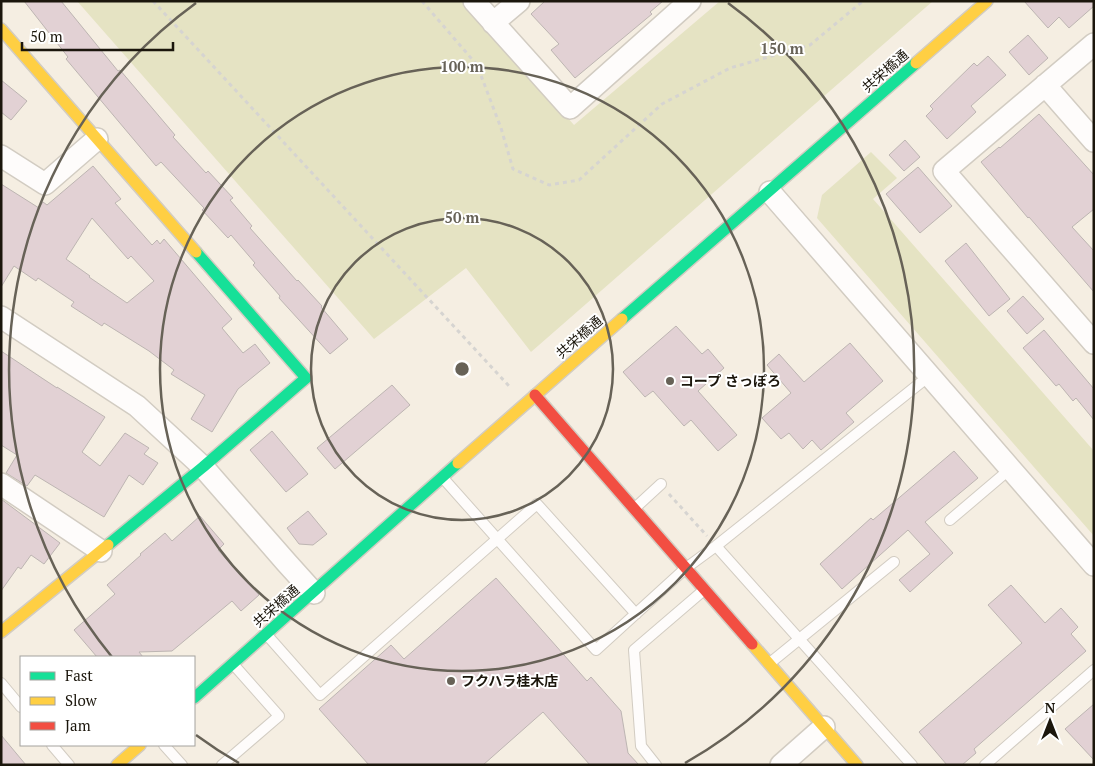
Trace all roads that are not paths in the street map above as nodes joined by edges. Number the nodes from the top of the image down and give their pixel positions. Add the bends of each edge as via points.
1 (474, 1) edge
2 (519, 1) edge
3 (690, 1) edge
4 (987, 1) edge
5 (494, 23) junction
6 (1, 29) edge
7 (1094, 44) edge
8 (1045, 85) junction
9 (98, 139) junction
10 (1094, 141) edge
11 (1, 156) edge
12 (770, 192) junction
13 (1, 317) edge
14 (1094, 343) edge
15 (929, 376) junction
16 (535, 395) junction
17 (203, 467) junction
18 (1010, 469) junction
19 (442, 477) junction
20 (1, 484) edge
21 (661, 484) road end
22 (634, 508) junction
23 (950, 520) dead end
24 (497, 539) junction
25 (716, 546) junction
26 (101, 551) junction
27 (894, 562) dead end
28 (1094, 564) edge
29 (686, 568) junction
30 (705, 590) junction
31 (314, 593) junction
32 (636, 614) junction
33 (1, 632) edge
34 (267, 634) junction
35 (799, 639) junction
36 (769, 663) junction
37 (233, 664) junction
38 (1094, 670) edge
39 (1, 683) edge
40 (195, 697) edge
41 (20, 706) edge
42 (824, 727) junction
43 (53, 746) edge
44 (139, 746) edge
45 (165, 746) edge
46 (69, 765) edge
47 (117, 765) edge
48 (182, 765) edge
49 (222, 765) edge
50 (656, 765) edge
51 (781, 765) edge
52 (857, 765) edge
53 (912, 765) edge
54 (985, 765) edge

1 - 5 street
2 - 5 street
3 - 5 street via 570,108
4 - 12 street, 共栄橋通
6 - 9 street
7 - 8 street
8 - 10 street
8 - 14 street via 944,171
9 - 11 street via 45,184
9 - 17 street via 306,378
12 - 15 street
12 - 16 street, 共栄橋通
13 - 17 street via 137,406
15 - 18 street
15 - 25 lane
16 - 19 street, 共栄橋通
16 - 22 street
17 - 26 street
17 - 31 street
18 - 23 lane
18 - 28 street
19 - 24 lane
19 - 31 street, 共栄橋通
20 - 26 street
21 - 22 lane
22 - 29 street
24 - 32 lane via 537,504
24 - 32 lane via 596,650
24 - 34 lane via 320,695
25 - 29 lane
25 - 35 lane
26 - 33 street
27 - 35 lane
29 - 30 street
29 - 32 lane
30 - 36 street
30 - 50 lane via 634,650 641,746
31 - 34 street, 共栄橋通
34 - 37 street, 共栄橋通
35 - 36 lane
35 - 53 lane
36 - 42 street
37 - 40 street, 共栄橋通
37 - 49 lane via 279,716
38 - 54 lane
39 - 41 lane
42 - 51 street
42 - 52 street
43 - 46 lane
44 - 47 street
45 - 48 lane

